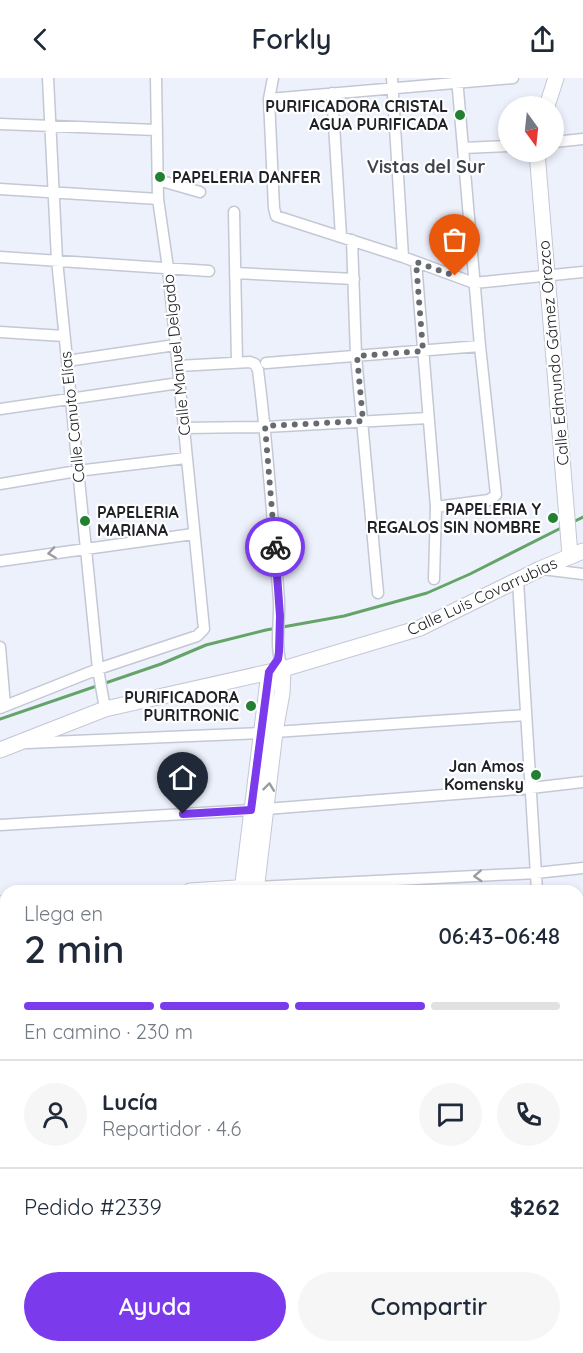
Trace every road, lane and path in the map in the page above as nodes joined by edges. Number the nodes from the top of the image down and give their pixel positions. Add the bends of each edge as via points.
1 (48, 78) edge
2 (156, 78) edge
3 (273, 78) edge
4 (513, 78) edge
5 (556, 78) edge
6 (457, 81) edge
7 (392, 83) edge
8 (332, 93) junction
9 (551, 96) edge
10 (269, 99) junction
11 (0, 124) edge
12 (49, 125) junction
13 (157, 130) junction
14 (583, 140) edge
15 (564, 141) edge
16 (498, 146) edge
17 (463, 148) junction
18 (538, 162) edge
19 (158, 180) junction
20 (0, 189) edge
21 (53, 192) junction
22 (200, 192) dead end
23 (158, 199) junction
24 (234, 212) dead end
25 (341, 236) junction
26 (352, 240) junction
27 (0, 257) edge
28 (403, 257) junction
29 (57, 260) junction
30 (416, 262) junction
31 (168, 268) junction
32 (209, 271) dead end
33 (583, 272) edge
34 (235, 273) junction
35 (546, 276) junction
36 (354, 279) junction
37 (474, 283) junction
38 (0, 332) edge
39 (64, 336) junction
40 (176, 345) junction
41 (480, 346) junction
42 (423, 351) junction
43 (357, 356) junction
44 (67, 361) junction
45 (237, 362) junction
46 (260, 363) junction
47 (178, 366) junction
48 (179, 383) junction
49 (70, 399) junction
50 (0, 409) edge
51 (428, 418) junction
52 (363, 421) junction
53 (265, 426) junction
54 (183, 428) junction
55 (186, 458) junction
56 (77, 471) junction
57 (0, 484) edge
58 (436, 507) junction
59 (193, 534) junction
60 (87, 548) junction
61 (577, 553) edge
62 (0, 561) edge
63 (540, 569) junction
64 (583, 574) edge
65 (434, 579) dead end
66 (518, 581) junction
67 (378, 593) dead end
68 (0, 647) edge
69 (277, 663) junction
70 (99, 672) junction
71 (104, 703) junction
72 (2, 707) edge
73 (526, 715) junction
74 (268, 732) junction
75 (16, 743) junction
76 (0, 750) edge
77 (583, 782) edge
78 (531, 788) junction
79 (259, 810) junction
80 (0, 825) edge
81 (583, 868) edge
82 (536, 873) junction
83 (250, 885) edge
84 (321, 885) edge
85 (537, 885) edge

1 - 12 street, Calle Canuto Elías
2 - 13 street, Calle Manuel Delgado
3 - 10 street
4 - 6 street
5 - 9 street
6 - 7 street
6 - 17 street
7 - 8 street
7 - 28 street
8 - 10 street
8 - 25 street
10 - 25 street via 276,216
11 - 12 street
12 - 13 street
12 - 21 street, Calle Canuto Elías
13 - 19 street, Calle Manuel Delgado
14 - 15 street
16 - 17 street
17 - 37 street
18 - 35 street, Calle Edmundo Gámez Orozco
19 - 22 street
19 - 23 street, Calle Manuel Delgado
20 - 21 street
21 - 23 street
21 - 29 street, Calle Canuto Elías
23 - 31 street, Calle Manuel Delgado
24 - 34 street
25 - 26 street
26 - 28 street
26 - 36 street
27 - 29 street
28 - 30 street
29 - 31 street
29 - 39 street, Calle Canuto Elías
30 - 37 street
30 - 42 street
31 - 32 street
31 - 40 street, Calle Manuel Delgado
33 - 35 street
34 - 36 street
34 - 45 street
35 - 37 street
35 - 61 street, Calle Edmundo Gámez Orozco via 568,532
36 - 43 street
37 - 41 street
38 - 39 street
39 - 44 street, Calle Canuto Elías
40 - 44 street
40 - 47 street, Calle Manuel Delgado
41 - 42 street
41 - 58 street via 495,497
42 - 43 street
42 - 51 street
43 - 46 street
43 - 52 street
44 - 49 street, Calle Canuto Elías
45 - 46 street
45 - 47 street
46 - 53 street
47 - 48 street, Calle Manuel Delgado
48 - 49 street
48 - 54 street, Calle Manuel Delgado
49 - 50 street
49 - 56 street, Calle Canuto Elías
51 - 52 street
51 - 58 street
52 - 53 street
52 - 67 street
53 - 54 street
53 - 69 street via 280,616
54 - 55 street, Calle Manuel Delgado
55 - 56 street
55 - 59 street, Calle Manuel Delgado
56 - 57 street
56 - 60 street, Calle Canuto Elías
58 - 65 street
59 - 60 street
59 - 70 street, Calle Manuel Delgado via 203,632
60 -> 62 street
60 - 70 street, Calle Canuto Elías
61 - 63 street, Calle Luis Covarrubias
63 - 64 street
63 - 66 street, Calle Luis Covarrubias
66 - 69 street, Calle Luis Covarrubias via 420,628
66 - 73 street
68 - 72 street
69 - 71 street, Calle Luis Covarrubias
69 - 74 street
70 - 71 street, Calle Canuto Elías
70 - 72 street
71 - 75 street, Calle Luis Covarrubias
73 - 74 street
73 - 78 street
74 - 75 street
74 - 79 street
75 - 76 street, Calle Luis Covarrubias
77 - 78 street
78 - 79 street
78 - 82 street
79 - 80 street
79 - 83 street
81 - 82 street
82 -> 84 street
82 - 85 street

